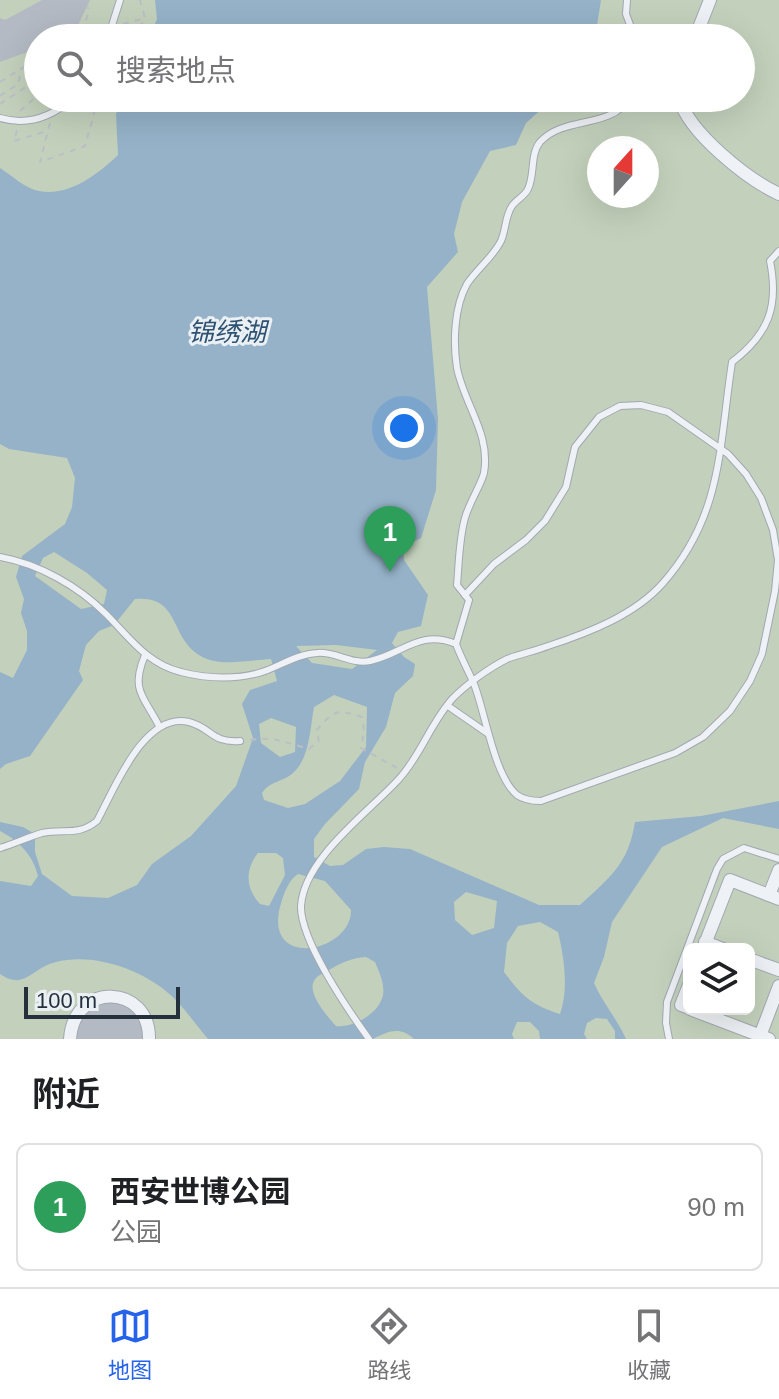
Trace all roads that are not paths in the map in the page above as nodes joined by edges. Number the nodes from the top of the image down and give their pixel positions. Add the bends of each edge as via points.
1 (120, 0) edge
2 (627, 0) edge
3 (710, 0) edge
4 (112, 24) edge
5 (630, 24) edge
6 (701, 24) edge
7 (53, 112) edge
8 (616, 112) edge
9 (684, 112) edge
10 (0, 118) edge
11 (779, 194) edge
12 (779, 251) edge
13 (720, 448) junction
14 (0, 557) edge
15 (465, 595) junction
16 (456, 644) junction
17 (145, 655) junction
18 (473, 682) junction
19 (448, 706) junction
20 (159, 726) junction
21 (487, 733) junction
22 (240, 741) road end
23 (0, 848) edge
24 (779, 859) edge
25 (779, 870) edge
26 (774, 897) edge
27 (705, 943) edge
28 (755, 961) edge
29 (779, 970) edge
30 (779, 986) edge
31 (702, 1015) edge
32 (741, 1034) edge
33 (764, 1037) edge
34 (70, 1039) edge
35 (149, 1039) edge
36 (369, 1039) edge
37 (669, 1039) edge

1 - 4 lane
2 - 5 lane
3 - 6 street
7 - 10 lane via 25,122
8 - 15 lane via 570,125 538,144 527,193 510,209 500,243 466,286 455,328 457,366 484,446 484,475 464,519 457,585
9 - 11 street via 722,154
12 - 13 lane via 770,261 776,289 771,316 758,339 732,362
13 - 15 lane via 668,412 641,405 620,406 599,417 575,447 566,487 545,521
13 - 18 lane via 716,479 691,549 661,585 625,613 507,660
13 - 21 lane via 761,498 778,560 762,654 730,711 703,737 675,753 541,801 518,796 509,786
14 - 17 lane via 80,592
15 - 16 lane via 469,600
16 - 17 lane via 422,640 368,661 315,653 230,677 181,673
16 - 18 lane
17 - 20 lane via 139,690
18 - 19 lane
18 - 21 lane
19 - 21 lane
19 - 36 lane via 403,774 348,827 305,883 301,905 307,935
20 - 22 lane via 186,721 224,742
20 - 23 lane via 140,743 89,828 40,834
24 - 37 lane via 744,848 723,859 667,1002
25 - 26 street
26 - 27 street via 730,880
28 - 29 street
30 - 33 street
31 - 32 street
32 - 33 street
34 - 35 street via 84,1006 107,996 120,997 141,1011

